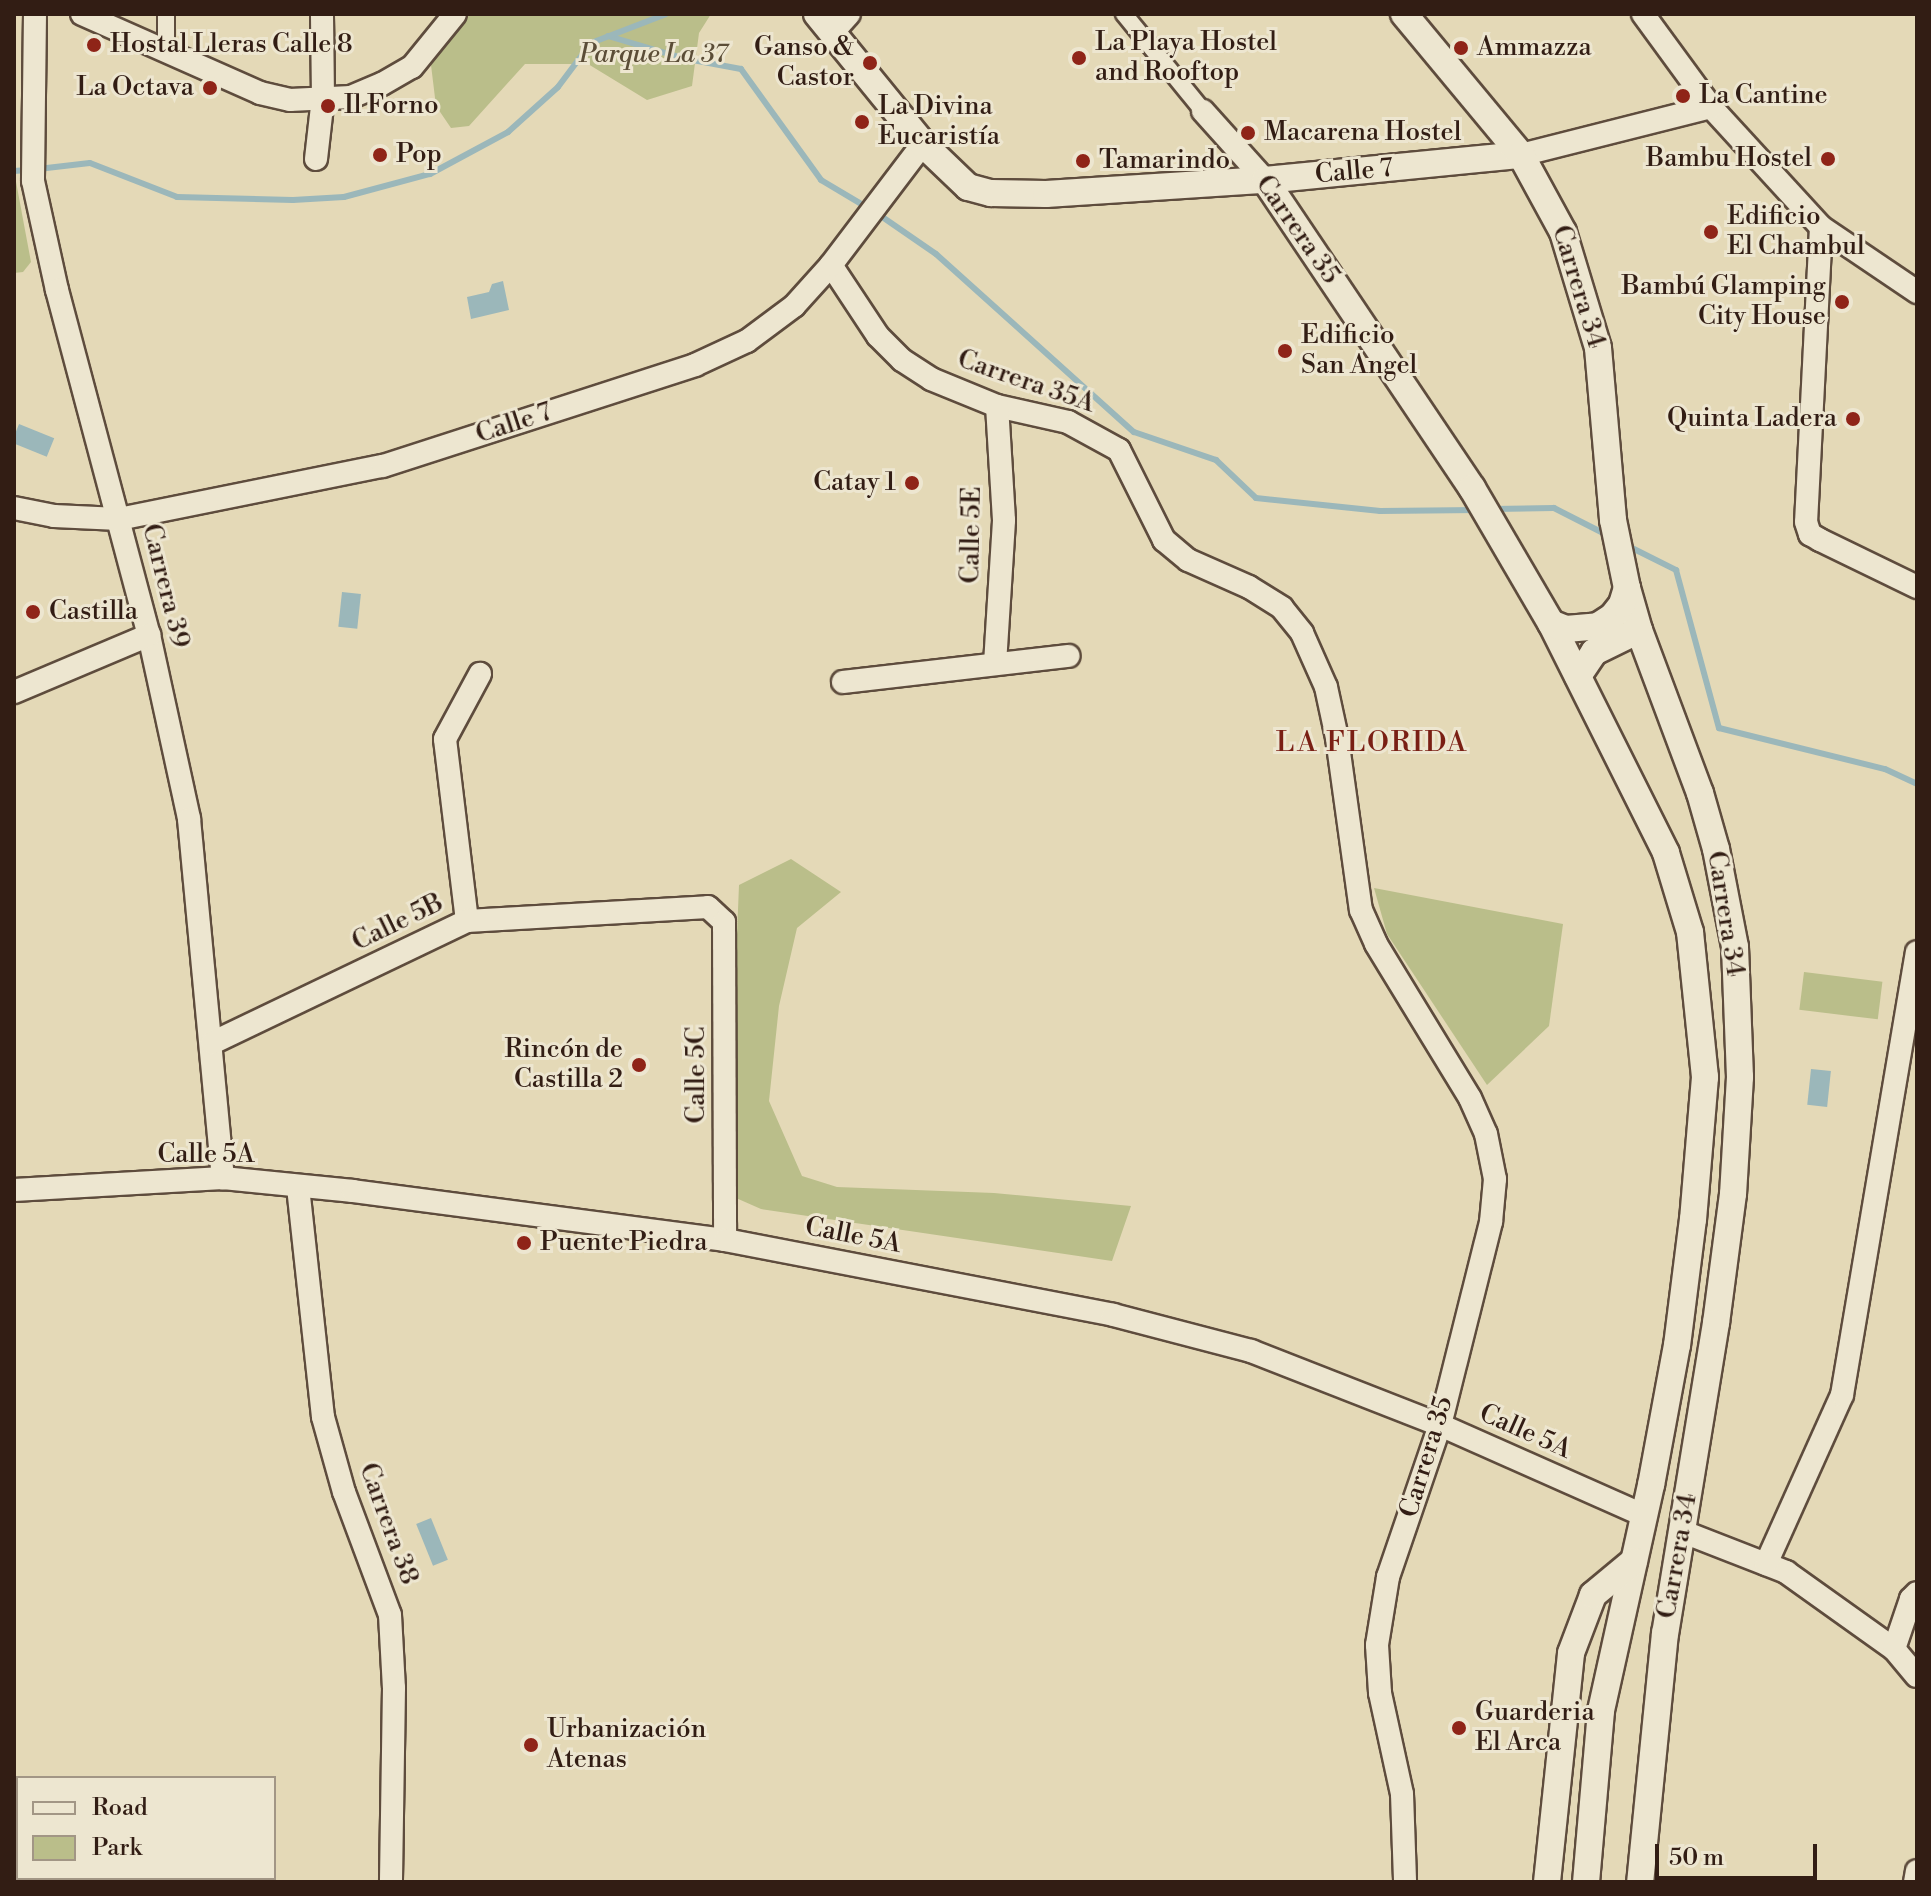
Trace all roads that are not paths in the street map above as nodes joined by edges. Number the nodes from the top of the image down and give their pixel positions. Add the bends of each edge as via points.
1 (35, 14) edge
2 (82, 14) edge
3 (166, 14) edge
4 (322, 14) edge
5 (455, 14) edge
6 (1124, 14) edge
7 (1404, 14) edge
8 (1643, 14) edge
9 (833, 20) edge
10 (166, 52) junction
11 (323, 98) junction
12 (1711, 107) junction
13 (1482, 108) junction
14 (1203, 111) joint
15 (923, 144) junction
16 (1521, 155) junction
17 (316, 159) dead end
18 (1467, 161) junction
19 (1265, 180) junction
20 (1821, 227) junction
21 (831, 265) junction
22 (1917, 292) edge
23 (997, 406) junction
24 (14, 508) edge
25 (119, 519) junction
26 (1625, 579) junction
27 (1917, 587) edge
28 (1551, 623) junction
29 (1639, 630) junction
30 (149, 635) junction
31 (1069, 656) dead end
32 (995, 664) junction
33 (480, 674) dead end
34 (1578, 676) junction
35 (843, 682) dead end
36 (14, 692) edge
37 (718, 913) joint
38 (467, 921) junction
39 (1917, 952) edge
40 (212, 1043) junction
41 (1437, 1045) joint
42 (223, 1178) junction
43 (298, 1187) junction
44 (14, 1190) edge
45 (725, 1240) junction
46 (1440, 1425) junction
47 (1645, 1516) junction
48 (1681, 1531) junction
49 (1634, 1561) junction
50 (1766, 1564) junction
51 (1917, 1593) edge
52 (1894, 1649) junction
53 (1917, 1676) edge
54 (1917, 1871) edge
55 (180, 1880) edge
56 (220, 1882) edge
57 (258, 1882) edge
58 (391, 1882) edge
59 (1405, 1882) edge
60 (1547, 1882) edge
61 (1586, 1882) edge
62 (1640, 1882) edge
63 (1915, 1882) edge

1 - 25 street, Carrera 39 via 32,175
2 - 10 street
3 - 10 street
4 - 11 street
5 - 11 street via 412,67 351,97
6 - 14 street, Carrera 35
7 - 13 street, Carrera 34
8 - 12 street
9 - 15 street
10 - 11 street via 260,93 290,100
11 - 17 street
12 - 16 street, Calle 7
12 - 20 street
13 - 16 street, Carrera 34
13 - 18 street via 1483,135
14 - 19 street, Carrera 35
15 - 19 street, Calle 7 via 968,187 991,193
15 - 21 street, Calle 7
16 - 18 street, Calle 7
16 - 26 street, Carrera 34 via 1563,232 1589,309 1604,378 1613,520
18 - 19 street, Calle 7
19 - 28 street, Carrera 35 via 1472,488
20 - 22 street
20 - 27 street via 1806,522 1810,534
21 - 23 street, Carrera 35A via 878,336 902,360 931,379
21 - 25 street, Calle 7 via 794,306 747,341 695,365 383,466
23 - 32 street, Calle 5E via 1004,520
23 - 41 street, Carrera 35A via 1068,422 1119,450 1164,540 1188,560 1282,608 1302,633 1326,687 1337,738 1361,910
24 - 25 street, Calle 7
25 - 30 street, Carrera 39
26 - 28 street via 1622,604 1598,626 1566,629
26 - 29 street, Carrera 34
28 - 34 street, Carrera 34
29 - 34 street via 1594,652
29 - 48 street, Carrera 34 via 1716,849 1735,947 1737,988 1740,1077 1733,1194
30 - 36 street
30 - 40 street, Carrera 39 via 189,819
31 - 32 street
32 - 35 street
33 - 38 street via 445,739
34 - 47 street, Carrera 34 via 1666,853 1690,932 1700,1002 1705,1077 1693,1219 1677,1345
37 - 38 street, Calle 5B via 708,907
37 - 45 street, Calle 5C via 724,922
38 - 40 street, Calle 5B
39 - 50 street via 1842,1395
40 - 42 street, Carrera 39
41 - 46 street, Carrera 35 via 1486,1134 1495,1179 1491,1222
42 - 43 street, Calle 5A
42 - 44 street, Calle 5A
43 - 45 street, Calle 5A
43 - 58 street, Carrera 38 via 323,1417 344,1492 390,1615
45 - 46 street, Calle 5A via 1113,1315 1251,1351
46 - 47 street, Calle 5A
46 - 59 street, Carrera 35 via 1388,1577 1377,1645 1380,1693 1402,1794
47 - 49 street, Carrera 34
48 - 50 street
48 - 62 street, Carrera 34 via 1665,1633
49 - 60 street via 1593,1595 1571,1653
49 - 61 street, Carrera 34 via 1601,1711
50 - 52 street via 1786,1572
51 - 52 street
52 - 53 street
54 - 63 street
55 - 56 street
56 - 57 street

